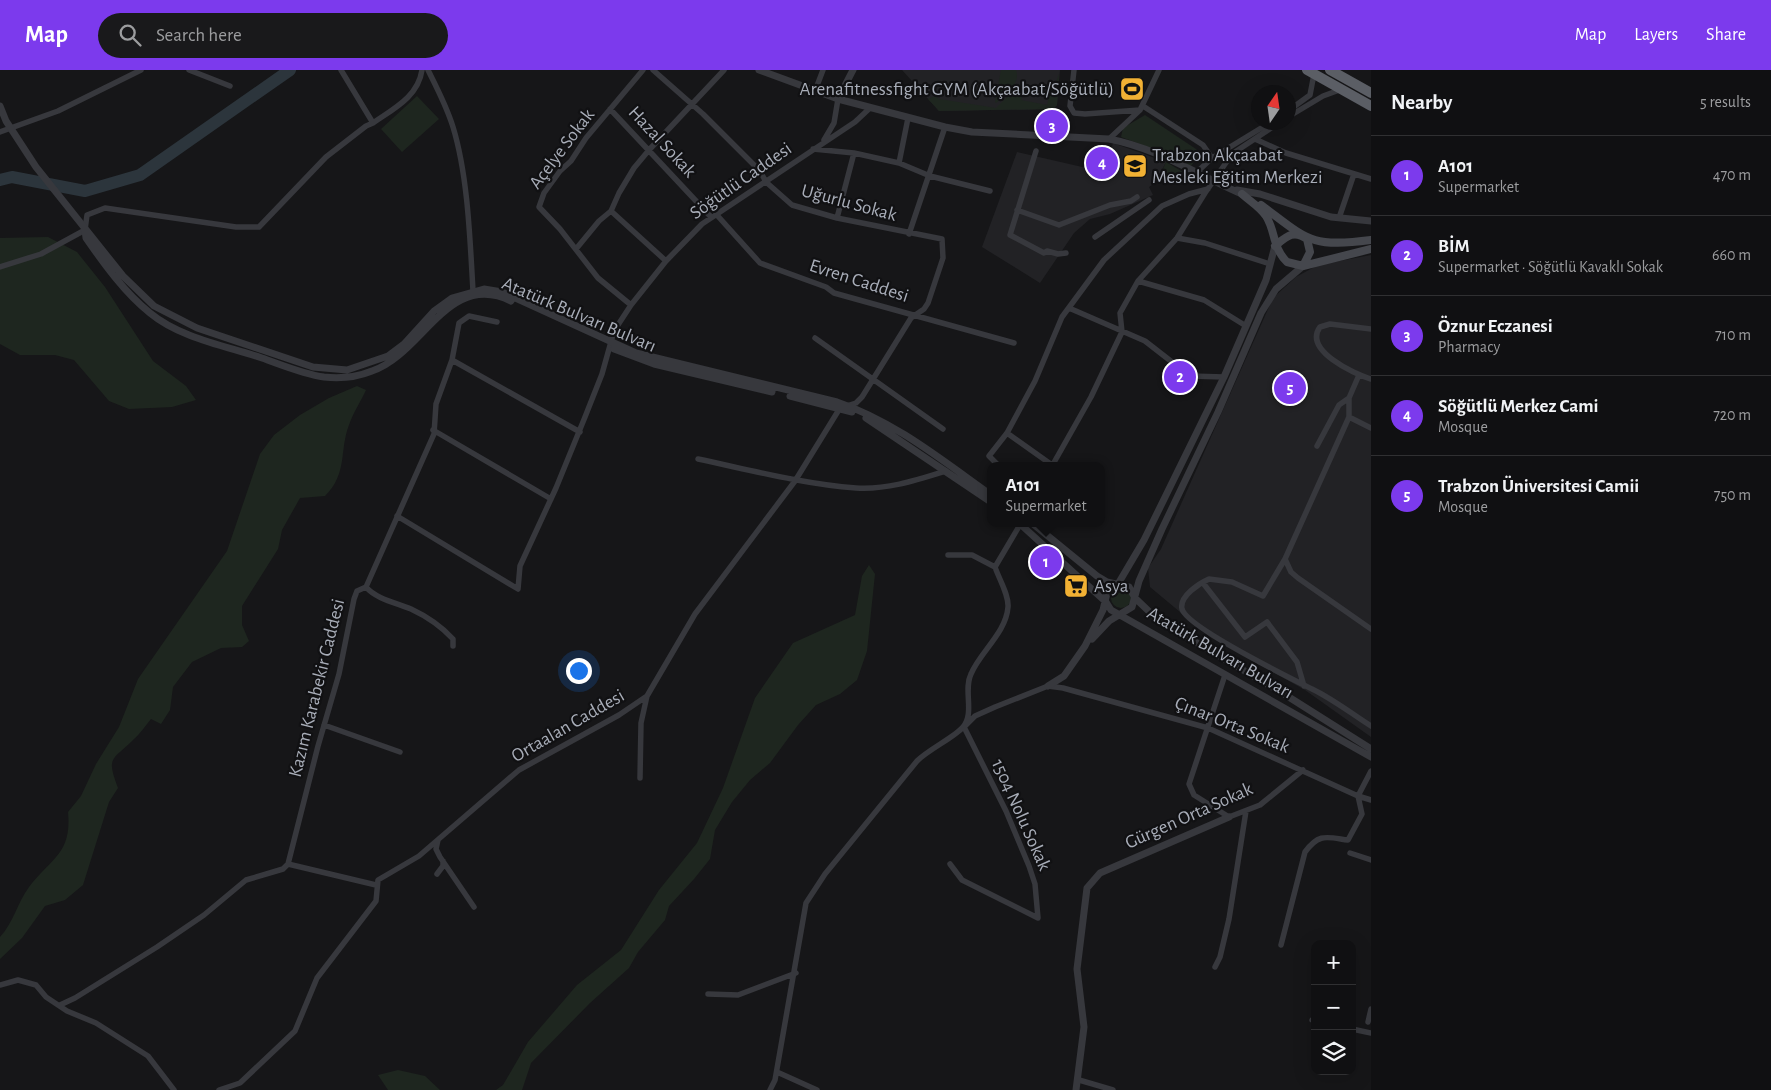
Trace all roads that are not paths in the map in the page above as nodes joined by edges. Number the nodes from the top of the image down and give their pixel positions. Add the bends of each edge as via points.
1 (141, 70) edge
2 (189, 70) edge
3 (342, 70) edge
4 (422, 70) edge
5 (428, 70) edge
6 (642, 70) edge
7 (653, 70) edge
8 (724, 70) edge
9 (759, 70) edge
10 (823, 70) edge
11 (853, 70) edge
12 (1074, 70) edge
13 (1159, 70) edge
14 (1330, 70) edge
15 (1310, 72) edge
16 (230, 86) dead end
17 (1342, 90) junction
18 (815, 92) junction
19 (1371, 93) edge
20 (838, 99) junction
21 (693, 105) junction
22 (1296, 105) edge
23 (0, 106) edge
24 (1371, 106) edge
25 (870, 108) junction
26 (1141, 108) junction
27 (610, 109) junction
28 (1296, 112) edge
29 (908, 118) junction
30 (373, 123) junction
31 (944, 127) junction
32 (11, 128) junction
33 (1258, 130) edge
34 (1268, 130) edge
35 (0, 132) edge
36 (1109, 139) junction
37 (1255, 139) junction
38 (823, 142) junction
39 (813, 149) junction
40 (649, 150) junction
41 (1036, 151) dead end
42 (854, 152) junction
43 (1212, 158) junction
44 (899, 163) junction
45 (1196, 172) junction
46 (1354, 174) junction
47 (930, 176) junction
48 (1371, 179) edge
49 (1214, 181) junction
50 (766, 182) junction
51 (1208, 189) junction
52 (1230, 189) junction
53 (990, 191) dead end
54 (1242, 194) junction
55 (1137, 196) dead end
56 (1149, 200) dead end
57 (1018, 210) junction
58 (611, 211) junction
59 (714, 216) junction
60 (837, 218) junction
61 (1339, 218) junction
62 (1371, 221) edge
63 (85, 230) junction
64 (909, 234) junction
65 (1303, 236) junction
66 (1095, 237) dead end
67 (1177, 238) junction
68 (1371, 240) edge
69 (1275, 246) junction
70 (576, 249) junction
71 (1371, 249) edge
72 (1066, 253) dead end
73 (666, 261) junction
74 (1270, 264) junction
75 (1303, 266) junction
76 (0, 267) edge
77 (1138, 281) junction
78 (473, 291) junction
79 (631, 305) junction
80 (1068, 308) junction
81 (916, 315) junction
82 (497, 322) dead end
83 (1246, 326) junction
84 (1371, 329) edge
85 (1122, 332) junction
86 (815, 338) dead end
87 (1014, 343) dead end
88 (610, 345) junction
89 (452, 360) junction
90 (1359, 375) junction
91 (1224, 377) junction
92 (873, 379) junction
93 (1371, 379) edge
94 (1349, 398) junction
95 (848, 406) junction
96 (840, 408) junction
97 (1349, 417) junction
98 (1371, 428) edge
99 (944, 429) dead end
100 (433, 430) junction
101 (580, 432) junction
102 (1006, 433) junction
103 (1317, 446) dead end
104 (698, 459) dead end
105 (995, 462) edge
106 (1046, 462) edge
107 (1054, 462) edge
108 (946, 471) junction
109 (796, 478) junction
110 (987, 492) edge
111 (550, 499) junction
112 (987, 499) edge
113 (397, 516) junction
114 (1018, 527) edge
115 (1023, 527) edge
116 (1037, 527) edge
117 (948, 555) dead end
118 (1284, 559) junction
119 (995, 567) junction
120 (1203, 583) junction
121 (1118, 584) junction
122 (366, 587) junction
123 (1135, 598) junction
124 (1106, 602) junction
125 (1120, 613) junction
126 (1371, 629) edge
127 (453, 646) dead end
128 (1085, 646) junction
129 (1225, 674) junction
130 (1048, 686) junction
131 (1304, 686) junction
132 (647, 696) junction
133 (324, 726) junction
134 (964, 727) junction
135 (1208, 728) junction
136 (1371, 728) edge
137 (1371, 748) edge
138 (400, 752) dead end
139 (1371, 757) edge
140 (1303, 770) junction
141 (1371, 771) edge
142 (640, 778) dead end
143 (1358, 796) junction
144 (1371, 800) edge
145 (1246, 811) junction
146 (1229, 817) junction
147 (438, 840) junction
148 (1350, 853) dead end
149 (1371, 860) edge
150 (443, 861) junction
151 (288, 864) junction
152 (950, 864) dead end
153 (437, 874) dead end
154 (376, 885) junction
155 (474, 907) dead end
156 (1281, 945) dead end
157 (1215, 967) dead end
158 (796, 973) junction
159 (0, 985) edge
160 (708, 994) dead end
161 (60, 1005) junction
162 (1371, 1009) edge
163 (1368, 1022) dead end
164 (1356, 1030) edge
165 (1371, 1033) edge
166 (777, 1072) junction
167 (1079, 1080) junction
168 (174, 1090) edge
169 (219, 1090) edge
170 (770, 1090) edge
171 (817, 1090) edge
172 (1076, 1090) edge
173 (1113, 1090) edge

1 - 32 street via 82,101
2 - 16 street
3 - 30 street
4 - 30 street via 412,96
5 - 78 street via 450,120 459,155
6 - 27 street, Açelye Sokak
7 - 21 street, Uğurlu Sokak
8 - 21 street
9 - 18 street
10 - 18 street
11 - 20 street
12 - 26 street via 1070,106 1074,113
13 - 26 street
14 - 19 highway
15 - 17 highway
15 - 22 street via 1310,94
17 - 24 highway
17 - 28 street via 1323,96
18 - 20 street
20 - 25 street
20 - 38 street via 834,123
21 - 40 street
21 - 50 street, Uğurlu Sokak via 760,171
23 - 32 street, Atatürk Bulvarı Bulvarı
25 - 29 street
25 - 38 street, Söğütlü Caddesi via 855,122
26 - 36 street
26 - 43 street via 1203,145
27 - 40 street, Hazal Sokak
27 - 70 street, Açelye Sokak via 544,193 539,207
29 - 31 street
29 - 44 street
30 - 63 street via 326,157 259,227 236,227 105,208 87,215
31 - 36 street via 972,132
31 - 47 street
32 - 35 street
32 - 63 street, Atatürk Bulvarı Bulvarı via 36,167
33 - 43 street
34 - 37 street
36 - 45 street via 1139,147
37 - 46 street via 1286,153
37 - 49 street via 1232,154
38 - 39 street, Söğütlü Caddesi
39 - 42 street
39 - 50 street, Söğütlü Caddesi
40 - 58 street via 634,168
40 - 59 street, Hazal Sokak
41 - 57 street
42 - 44 street
42 - 60 street
43 - 45 street
44 - 47 street
45 - 49 street
46 - 48 street
46 - 61 street
47 - 53 street
47 - 64 street
49 - 51 street
49 - 52 street
50 - 59 street, Söğütlü Caddesi
50 - 60 street, Uğurlu Sokak via 792,205
51 - 67 street
51 - 80 street via 1179,198 1152,214 1104,260
52 - 54 street
52 - 61 street via 1260,194
54 - 65 main road
54 - 69 main road via 1266,216
55 - 57 street via 1131,201 1110,205 1059,225
56 - 66 street
57 - 72 street via 1010,235 1044,254 1047,251
58 - 70 street
58 - 73 street
59 - 73 street, Söğütlü Caddesi via 698,227
59 - 81 street, Evren Caddesi via 766,266 834,293
60 - 64 street, Uğurlu Sokak
61 - 62 street
63 - 76 street via 41,254
63 - 78 street, Atatürk Bulvarı Bulvarı via 142,296 165,314 254,348 324,369 359,367 388,356 443,303
63 - 88 street, Atatürk Bulvarı Bulvarı via 86,238 127,292 159,320 182,332 313,375 352,377 388,364 413,344 447,307 480,295 506,298
64 - 81 street, Uğurlu Sokak via 942,239 941,268 928,303
65 - 68 main road via 1330,244
65 - 69 main road via 1289,234
65 - 75 main road via 1310,247 1309,257
67 - 74 street via 1205,243
67 - 77 street
69 - 74 street
69 - 75 main road via 1287,262
70 - 79 street via 598,278
71 - 75 main road
73 - 79 street, Söğütlü Caddesi
74 - 83 street
75 - 123 street via 1276,289 1263,308 1159,536
77 - 83 street via 1204,300
77 - 85 street via 1120,313
78 - 88 street, Atatürk Bulvarı Bulvarı via 502,292
79 - 88 street, Söğütlü Caddesi via 614,331
80 - 85 street
80 - 102 street via 1035,381
81 - 87 street, Evren Caddesi
81 - 92 street
82 - 89 street, Kazım Karabekir Caddesi via 476,317 463,318 459,323
83 - 91 street
84 - 90 street via 1330,324 1320,327 1316,336 1317,344 1326,354
85 - 91 street via 1152,345 1190,376
85 - 107 street via 1091,397
86 - 92 street
88 - 95 street, Atatürk Bulvarı Bulvarı
88 - 96 street, Atatürk Bulvarı Bulvarı via 673,369
88 - 101 street, Söğütlü Caddesi
89 - 100 street, Kazım Karabekir Caddesi via 436,404
89 - 101 street
90 - 93 street
90 - 94 street
91 - 121 street via 1144,540
92 - 95 street via 856,403
92 - 99 street
94 - 97 street
94 - 103 street via 1339,405
95 - 96 street
95 - 110 street, Atatürk Bulvarı Bulvarı via 886,424
96 - 108 street, Atatürk Bulvarı Bulvarı via 886,430
96 - 109 street, Ortaalan Caddesi
97 - 98 street
97 - 118 street
100 - 111 street
100 - 113 street, Kazım Karabekir Caddesi
101 - 111 street, Söğütlü Caddesi
102 - 105 street via 989,456
102 - 106 street
104 - 109 street
108 - 109 street via 905,484 857,488
108 - 112 street, Atatürk Bulvarı Bulvarı
109 - 132 street, Ortaalan Caddesi via 695,614
111 - 113 street, Söğütlü Caddesi via 520,566 518,589
113 - 122 street, Kazım Karabekir Caddesi
114 - 119 street
115 - 124 street, Atatürk Bulvarı Bulvarı
116 - 121 street, Atatürk Bulvarı Bulvarı via 1088,570 1107,582
117 - 119 street via 972,555
118 - 120 street via 1263,596 1223,579 1209,579
118 - 126 street via 1298,578
119 - 134 street via 1007,601 1007,612 996,636 971,673
120 - 131 street via 1246,637 1267,622 1297,662
120 - 131 street via 1183,601 1183,610 1190,619
121 - 123 street, Atatürk Bulvarı Bulvarı via 1129,587
121 - 124 street via 1107,593
122 - 127 street via 444,629 453,639
122 - 133 street, Kazım Karabekir Caddesi via 357,591 354,599 339,674
123 - 125 street via 1132,607
123 - 137 street, Atatürk Bulvarı Bulvarı via 1158,620
124 - 125 street, Atatürk Bulvarı Bulvarı via 1111,610
124 - 128 street
125 - 128 street
125 - 129 street, Atatürk Bulvarı Bulvarı
128 - 130 street via 1064,676
129 - 135 street
129 - 139 street, Atatürk Bulvarı Bulvarı
130 - 134 street via 981,713
130 - 135 street, Çınar Orta Sokak via 1089,694
131 - 136 street
132 - 142 street via 641,723
132 - 147 street, Ortaalan Caddesi via 519,770
133 - 138 street
133 - 151 street, Kazım Karabekir Caddesi
134 - 152 street, 1504 Nolu Sokak via 1029,866 1035,884 1038,918 962,880
134 - 158 street via 917,761 825,874 806,903
135 - 140 street, Çınar Orta Sokak
135 - 146 street via 1189,784 1194,795
140 - 143 street, Çınar Orta Sokak
140 - 145 street, Gürgen Orta Sokak via 1274,796
141 - 143 street
143 - 144 street, Çınar Orta Sokak
143 - 156 street via 1362,814 1348,840 1323,837 1314,840 1305,852
145 - 146 street, Gürgen Orta Sokak
145 - 157 street via 1229,919
146 - 167 street, Gürgen Orta Sokak via 1100,873 1087,888 1077,969 1084,1026
147 - 150 street via 436,849
147 - 154 street, Ortaalan Caddesi via 419,856 378,880
148 - 149 street
150 - 153 street
150 - 155 street
151 - 154 street
151 - 161 street via 283,869 246,880 204,915 157,947
154 - 169 street via 376,901 317,978 295,1031 240,1083
158 - 160 street via 738,995
158 - 166 street
159 - 161 street via 29,981
161 - 168 street via 148,1056
162 - 163 street
164 - 165 street
166 - 170 street
166 - 171 street
167 - 172 street
167 - 173 street

